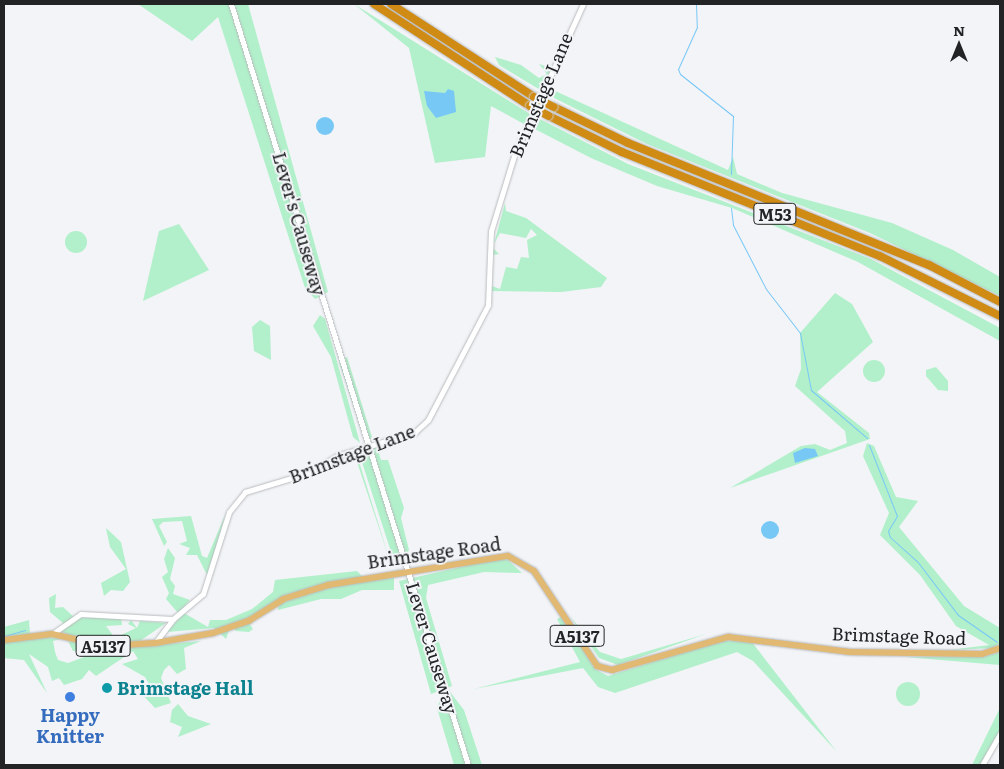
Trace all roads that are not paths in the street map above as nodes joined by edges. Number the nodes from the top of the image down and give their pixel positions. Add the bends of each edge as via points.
1 (231, 4) edge
2 (374, 4) edge
3 (392, 4) edge
4 (583, 4) edge
5 (1000, 302) edge
6 (1000, 316) edge
7 (366, 446) junction
8 (408, 570) junction
9 (173, 619) junction
10 (52, 634) junction
11 (4, 640) edge
12 (155, 643) junction
13 (1000, 648) edge
14 (1000, 734) edge
15 (468, 765) edge
16 (982, 765) edge

1 - 7 street, Lever's Causeway
2 - 6 highway, M53, bridge via 549,116 622,152 880,256
3 - 5 highway, M53, bridge via 554,107 628,143 912,258
4 - 7 street, Brimstage Lane via 514,156 491,231 485,312 428,420 415,432
7 - 8 street, Lever Causeway
7 - 9 street, Brimstage Lane via 308,473 245,492 235,501 203,594
8 - 12 main road, Brimstage Road / A5137 via 328,585 283,599 250,620 213,633
8 - 13 main road, Brimstage Road / A5137 via 461,561 518,558 534,571 597,666 612,670 728,637 850,652 982,654
8 - 15 street, Lever Causeway
9 - 10 street via 81,614
9 - 12 street, Brimstage Lane
10 - 11 main road, Brimstage Road / A5137
10 - 12 main road, Brimstage Road / A5137 via 106,646
14 - 16 street

